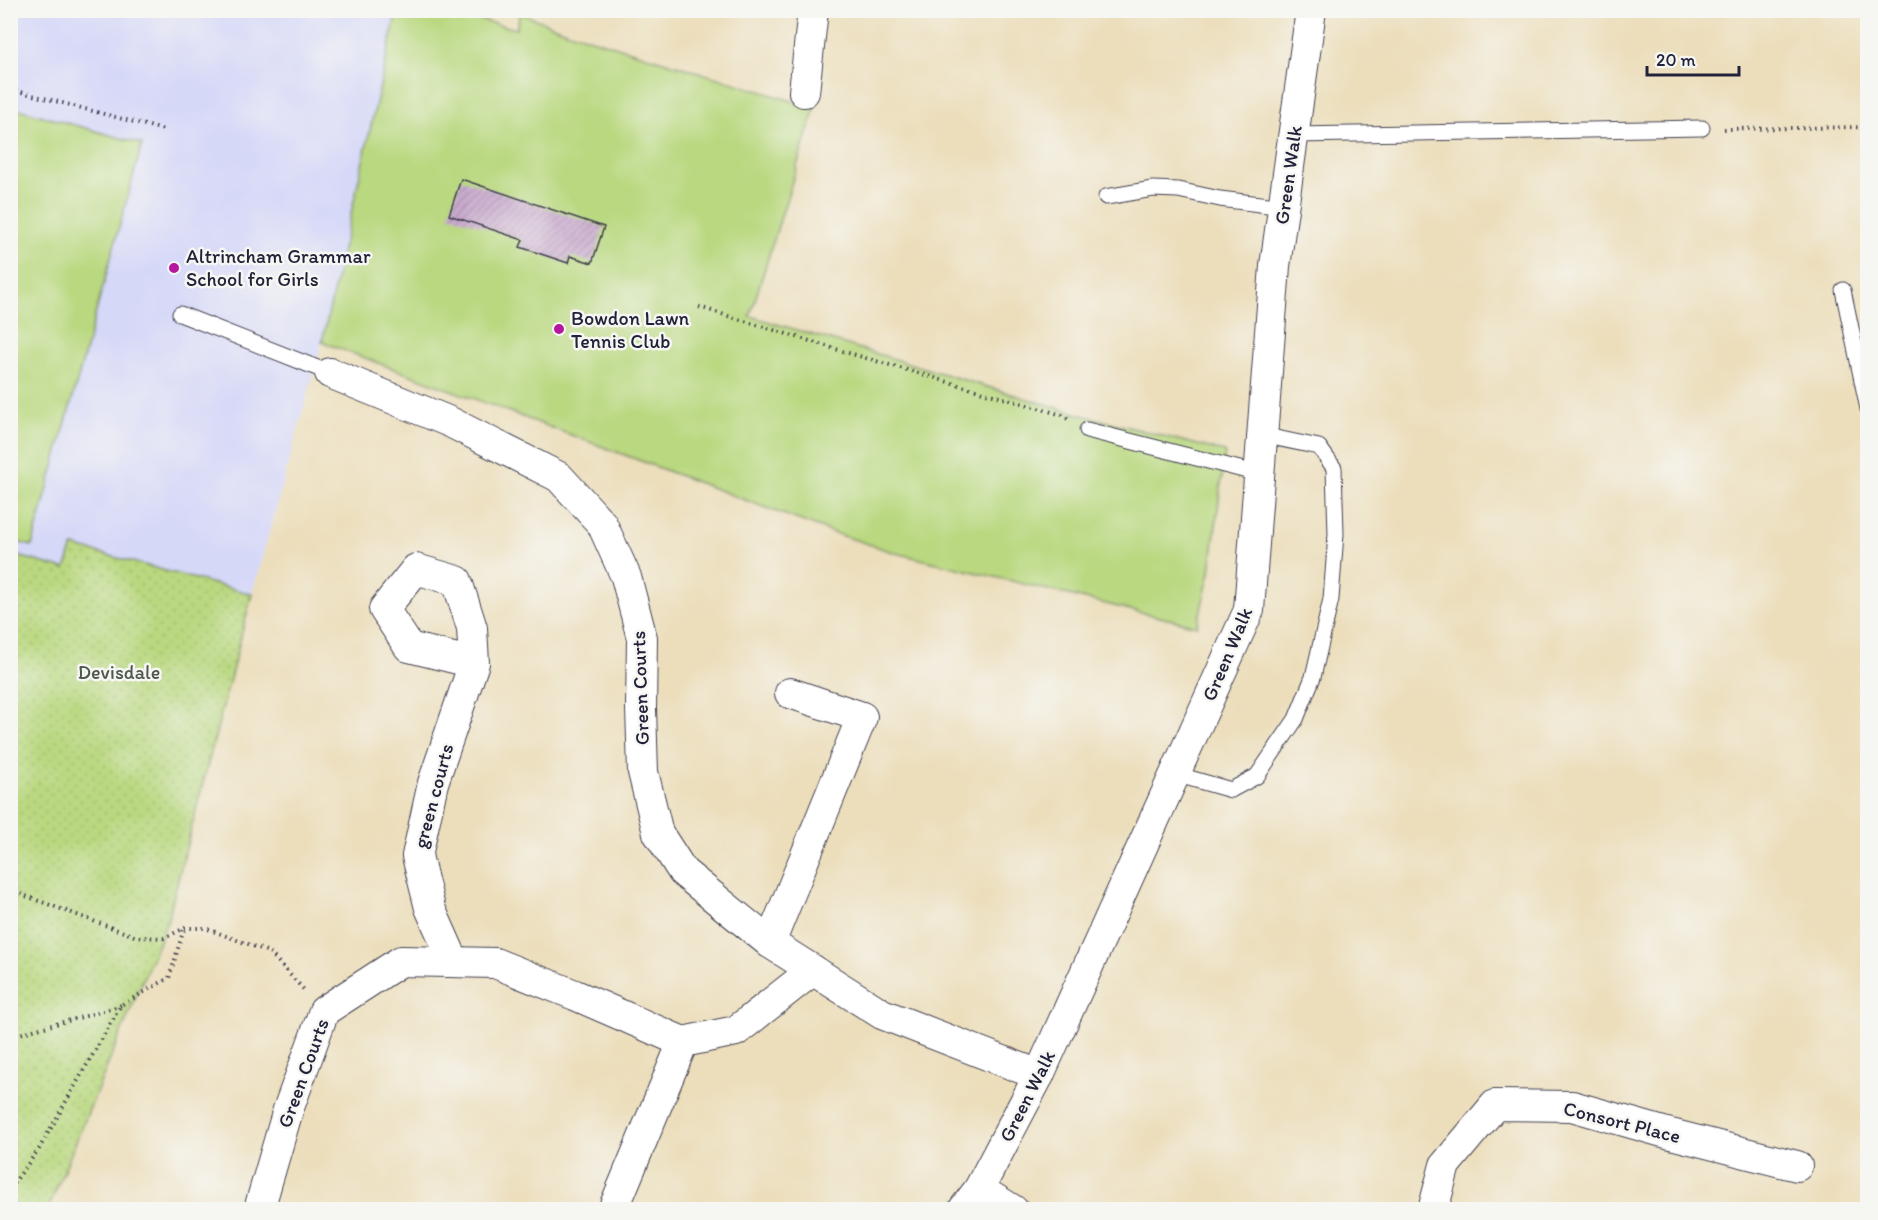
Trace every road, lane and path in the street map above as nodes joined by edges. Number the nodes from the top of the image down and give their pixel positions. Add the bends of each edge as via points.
1 (813, 10) edge
2 (1311, 10) edge
3 (10, 89) edge
4 (804, 92) dead end
5 (1868, 127) edge
6 (1702, 128) joint
7 (164, 130) dead end
8 (1294, 135) junction
9 (1107, 197) dead end
10 (1284, 207) junction
11 (1843, 290) dead end
12 (699, 307) dead end
13 (180, 314) dead end
14 (330, 373) joint
15 (1868, 409) edge
16 (1087, 430) joint
17 (1262, 435) junction
18 (1259, 474) junction
19 (474, 663) dead end
20 (789, 693) dead end
21 (1175, 774) junction
22 (10, 888) edge
23 (185, 928) junction
24 (770, 943) junction
25 (454, 962) junction
26 (813, 970) junction
27 (122, 1005) junction
28 (324, 1011) junction
29 (10, 1037) edge
30 (683, 1042) junction
31 (1039, 1076) junction
32 (1797, 1166) dead end
33 (10, 1188) edge
34 (971, 1199) edge
35 (261, 1206) dead end
36 (613, 1209) edge
37 (1013, 1209) edge
38 (1433, 1209) edge

1 - 4 street
2 - 8 street, Green Walk
3 - 7 path
5 - 6 path
6 - 8 lane
8 - 10 street, Green Walk
9 - 10 lane via 1153,189 1178,190
10 - 17 street, Green Walk via 1275,266
11 - 15 lane
12 - 16 path via 1062,416
13 - 14 lane
14 - 24 street, Green Courts via 450,422 559,477 603,524 626,577 642,638 643,772 658,833 683,872
16 - 18 lane
17 - 18 street, Green Walk
17 - 21 lane via 1319,447 1334,468 1336,534 1331,599 1312,677 1296,719 1257,776 1231,790
18 - 21 street, Green Walk via 1249,610
19 - 25 street, green courts via 433,783 417,856 430,908
20 - 24 street via 862,717
21 - 31 street, Green Walk
22 - 23 path via 137,938 164,938
23 - 27 path via 169,978
23 - 28 path via 206,928 269,952
24 - 26 street, Green Courts
25 - 28 street, Green Courts via 401,961
25 - 30 street, Green Courts via 495,963
26 - 30 street via 736,1031
26 - 31 street, Green Courts via 882,1014
27 - 29 path
27 - 33 path via 39,1149
28 - 35 street, Green Courts via 288,1110
30 - 36 street
31 - 34 street, Green Walk
32 - 38 street, Consort Place via 1572,1106 1495,1105 1445,1165
34 - 37 street

